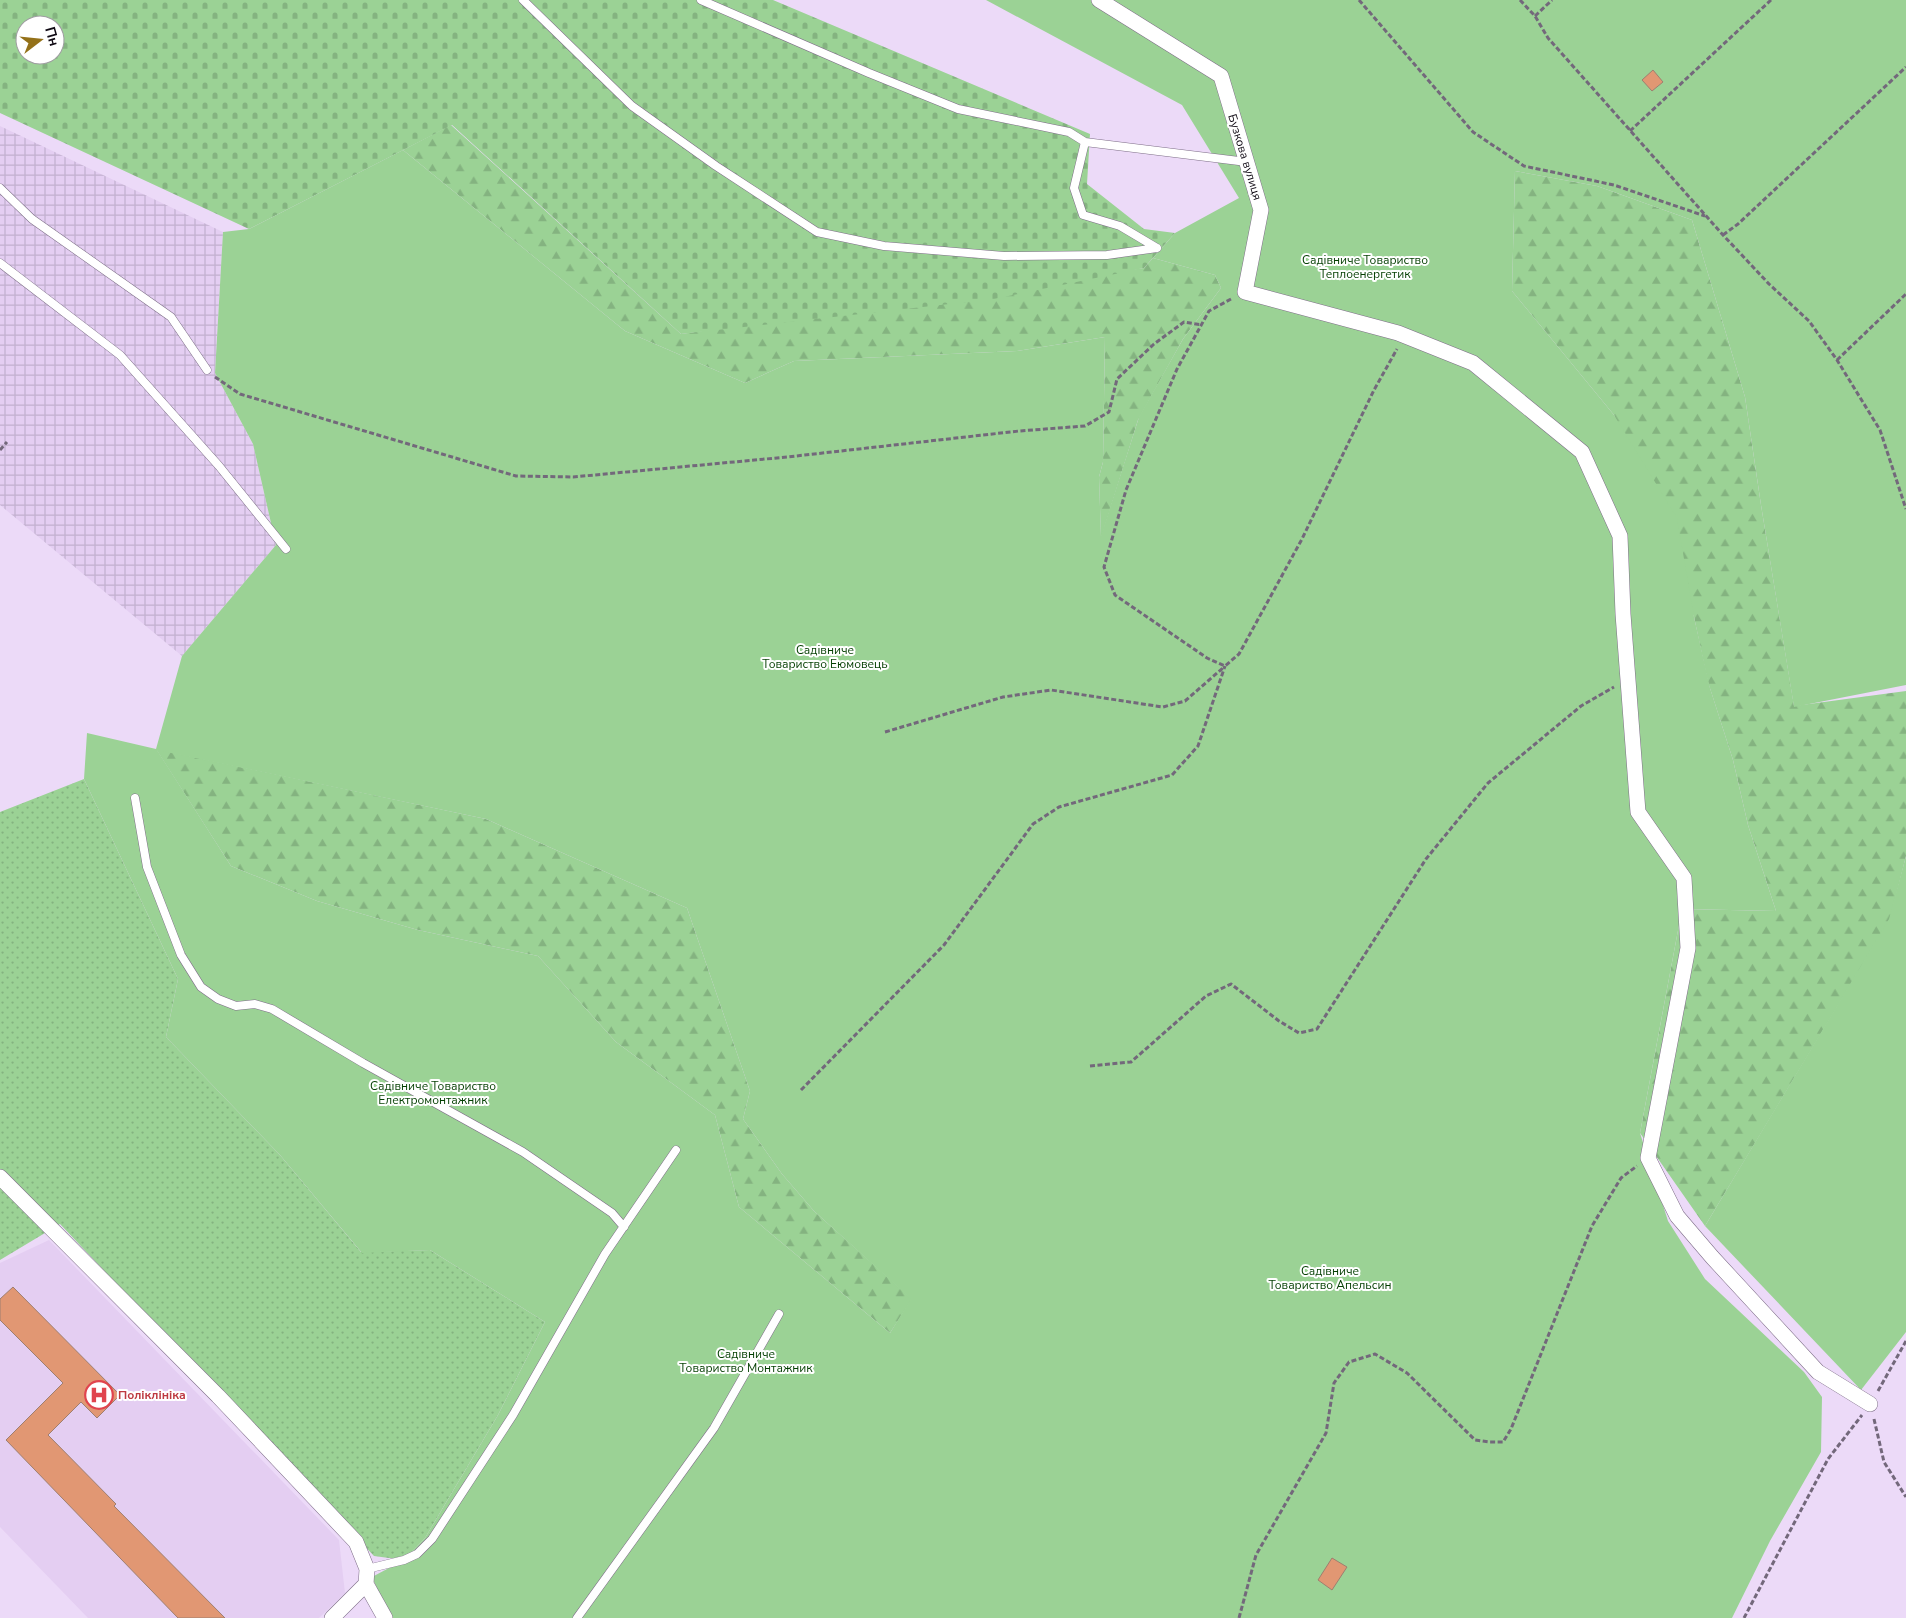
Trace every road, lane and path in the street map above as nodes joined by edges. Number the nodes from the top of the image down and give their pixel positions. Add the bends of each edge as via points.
1 (523, 0) edge
2 (701, 0) edge
3 (1099, 0) edge
4 (1359, 0) edge
5 (1520, 0) edge
6 (1552, 0) edge
7 (1770, 0) edge
8 (1535, 16) junction
9 (1906, 67) edge
10 (1630, 131) junction
11 (1085, 142) junction
12 (1247, 162) junction
13 (0, 188) edge
14 (1706, 217) junction
15 (1723, 236) junction
16 (0, 263) edge
17 (1245, 292) junction
18 (1906, 294) edge
19 (1202, 324) junction
20 (1404, 337) junction
21 (1837, 360) junction
22 (207, 370) joint
23 (7, 442) dead end
24 (0, 450) edge
25 (1906, 509) edge
26 (286, 550) dead end
27 (1224, 666) junction
28 (1628, 680) junction
29 (885, 732) dead end
30 (135, 798) dead end
31 (1090, 1066) dead end
32 (801, 1090) dead end
33 (676, 1150) dead end
34 (1648, 1158) junction
35 (0, 1177) edge
36 (624, 1228) junction
37 (779, 1314) dead end
38 (1906, 1342) edge
39 (1870, 1404) junction
40 (1906, 1497) edge
41 (366, 1576) junction
42 (332, 1618) edge
43 (385, 1618) edge
44 (577, 1618) edge
45 (1239, 1618) edge
46 (1744, 1618) edge

1 - 11 lane via 632,106 817,232 884,246 1004,256 1107,255 1157,248 1120,226 1083,215 1074,188
2 - 11 lane via 869,74 958,109 1069,132
3 - 12 street, Бузкова вулиця via 1221,76
4 - 14 path via 1473,132 1524,166 1614,184
5 - 8 path
6 - 8 path
7 - 10 path
8 - 10 path via 1548,38
9 - 15 path
10 - 14 path
11 - 12 lane
12 - 17 street, Бузкова вулиця via 1261,210
13 - 22 lane via 32,219 171,317
14 - 15 path
15 - 21 path via 1809,321
16 - 26 lane via 120,355 220,466
17 - 19 path via 1209,310
17 - 20 street
18 - 21 path
19 - 22 path via 1184,322 1154,344 1118,379 1109,412 1085,426 573,477 516,476 370,434 240,394
19 - 27 path via 1177,369 1126,490 1104,567 1115,595 1207,658
20 - 27 path via 1374,390 1302,539 1238,654
20 - 28 street via 1473,363 1582,452 1620,536
21 - 25 path via 1880,430
23 - 24 path
27 - 29 path via 1185,701 1163,707 1051,690 1003,697
27 - 32 path via 1198,746 1172,775 1059,807 1033,824 944,945
28 - 31 path via 1581,706 1488,784 1426,859 1317,1028 1300,1034 1279,1022 1232,984 1206,996 1131,1062
28 - 34 street via 1638,812 1684,878 1688,940
30 - 36 lane via 147,867 181,955 200,987 236,1006 255,1004 272,1008 523,1152 612,1213
33 - 36 lane
34 - 39 street via 1677,1216 1712,1257 1818,1372
34 - 45 path via 1621,1178 1592,1226 1503,1442 1475,1440 1407,1373 1375,1354 1350,1362 1334,1383 1326,1433 1256,1555
35 - 41 street via 218,1396 356,1542
36 - 41 lane via 605,1254 513,1415 432,1539 417,1554
37 - 44 lane via 714,1428
38 - 39 path
39 - 40 path via 1884,1462
39 - 46 path via 1828,1459
41 - 42 street
41 - 43 street

